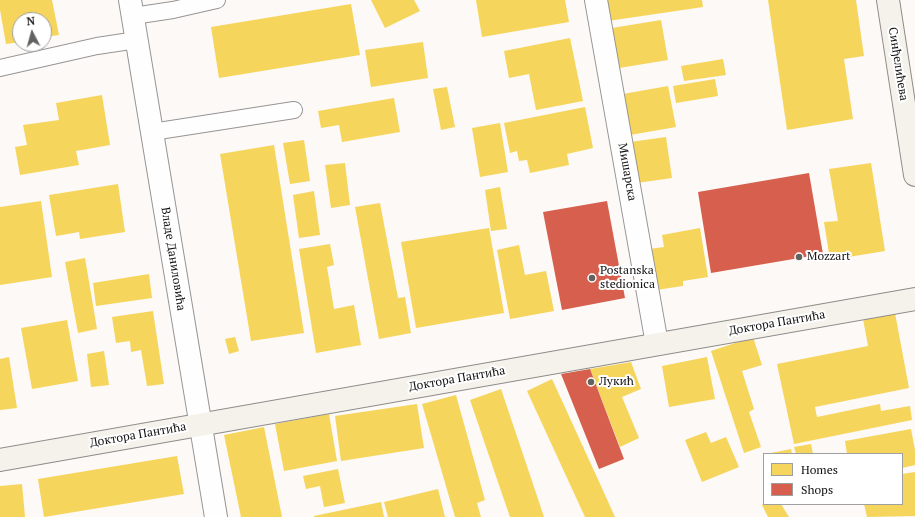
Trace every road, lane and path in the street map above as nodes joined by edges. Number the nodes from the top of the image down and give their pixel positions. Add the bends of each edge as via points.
1 (217, 0) edge
2 (596, 0) edge
3 (888, 0) edge
4 (132, 8) edge
5 (137, 40) junction
6 (0, 68) edge
7 (294, 110) dead end
8 (152, 132) junction
9 (915, 175) edge
10 (915, 298) edge
11 (657, 344) junction
12 (200, 424) junction
13 (0, 460) edge
14 (216, 517) edge

1 - 4 lane via 173,10
2 - 11 street, Мишарска
3 - 9 street, Синђелићева
4 - 5 street, Владе Даниловића
5 - 6 lane via 97,46
5 - 8 street, Владе Даниловића
7 - 8 lane
8 - 12 street, Владе Даниловића
10 - 11 street, Доктора Пантића
11 - 12 street, Доктора Пантића
12 - 13 street, Доктора Пантића
12 - 14 street, Владе Даниловића

